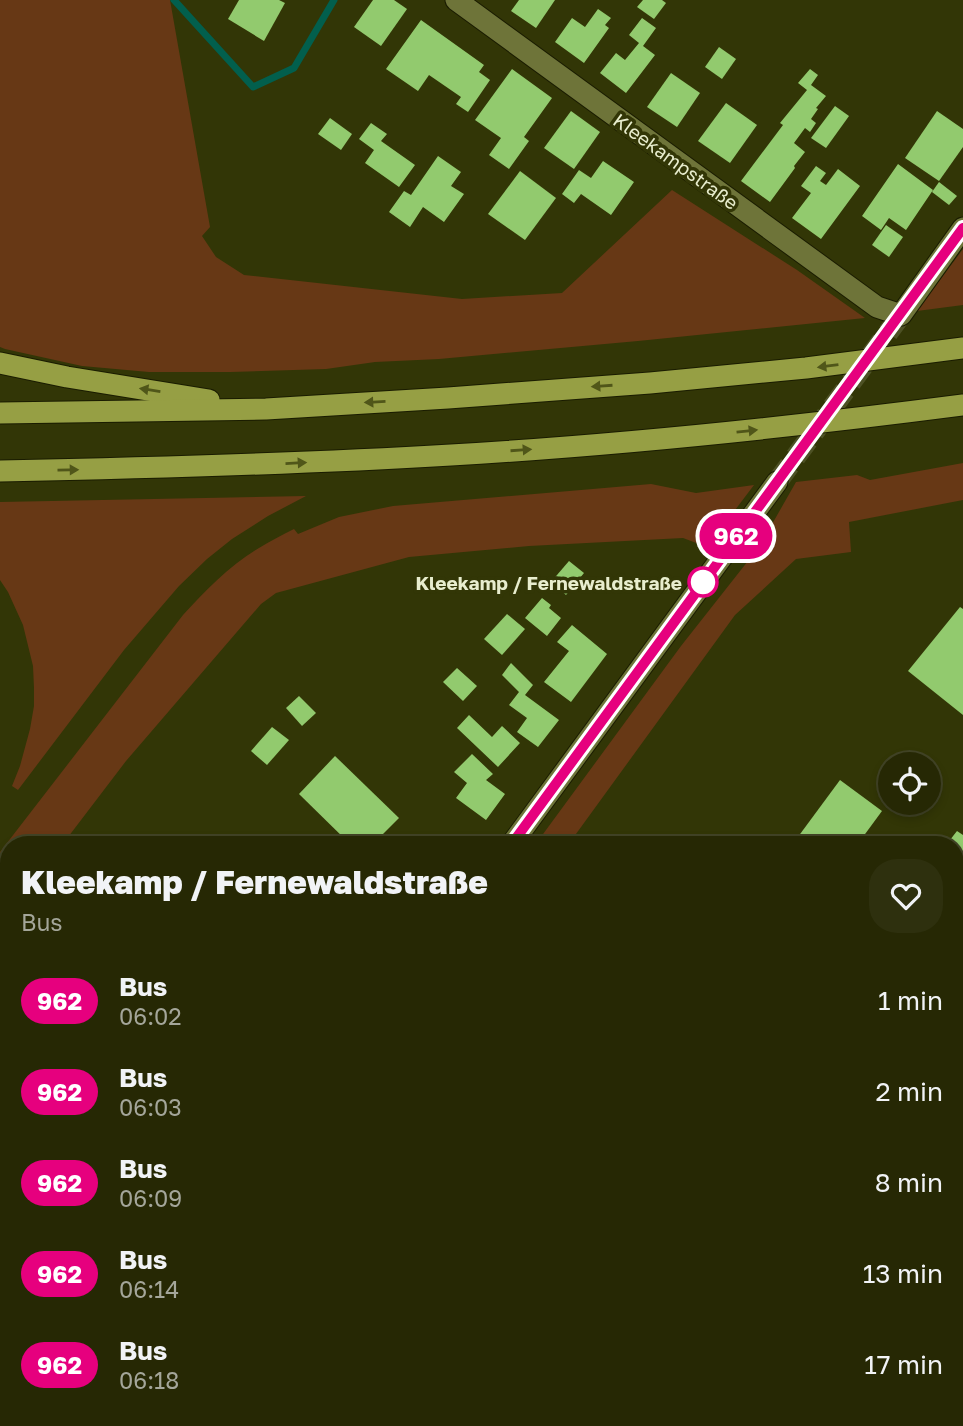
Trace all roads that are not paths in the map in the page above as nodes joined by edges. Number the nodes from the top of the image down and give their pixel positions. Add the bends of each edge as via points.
1 (456, 0) edge
2 (963, 229) edge
3 (963, 348) edge
4 (0, 363) edge
5 (963, 405) edge
6 (266, 409) junction
7 (0, 414) edge
8 (0, 471) edge
9 (777, 482) tunnel mouth
10 (518, 836) edge

1 - 2 street, Kleekampstraße via 877,307 901,315
3 -> 6 highway via 650,383
6 -> 4 highway
8 -> 5 highway via 453,455 811,425
6 - 7 highway
9 - 10 street

